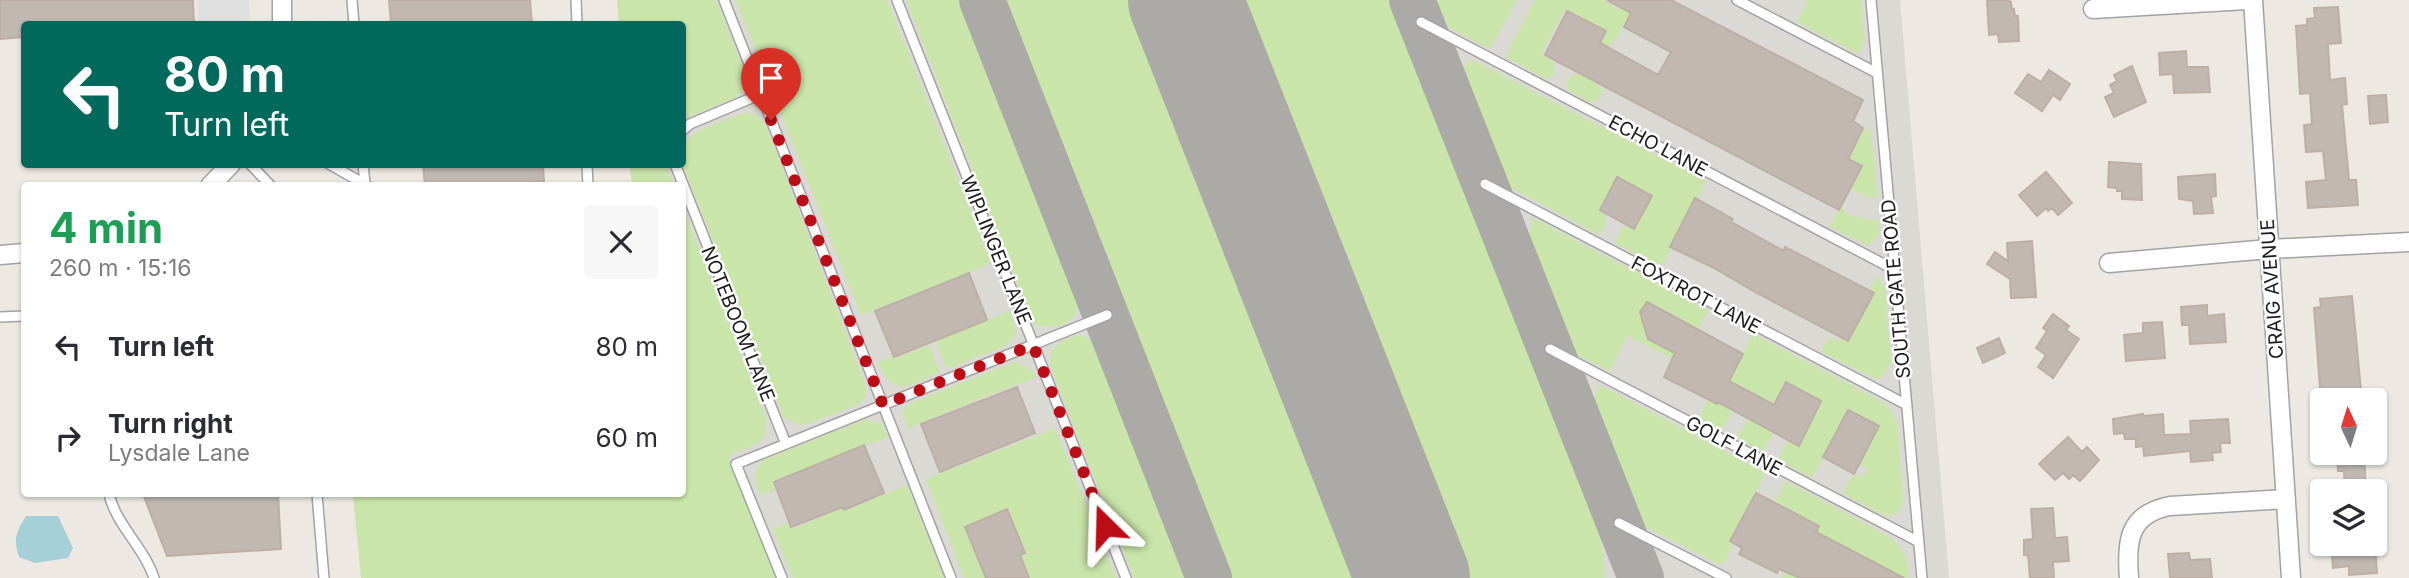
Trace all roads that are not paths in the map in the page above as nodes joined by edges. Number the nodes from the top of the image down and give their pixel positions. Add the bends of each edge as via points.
1 (282, 0) edge
2 (352, 0) edge
3 (576, 0) edge
4 (724, 0) edge
5 (897, 0) edge
6 (1737, 0) edge
7 (1871, 0) edge
8 (2246, 0) edge
9 (2253, 0) edge
10 (2093, 9) dead end
11 (282, 21) edge
12 (354, 21) edge
13 (577, 21) edge
14 (1421, 22) dead end
15 (1877, 73) junction
16 (761, 94) junction
17 (686, 128) edge
18 (227, 168) edge
19 (254, 168) edge
20 (336, 168) edge
21 (214, 182) edge
22 (267, 182) edge
23 (361, 182) edge
24 (1485, 184) dead end
25 (686, 192) edge
26 (2409, 242) edge
27 (2269, 249) junction
28 (21, 253) edge
29 (0, 255) edge
30 (2109, 263) dead end
31 (1895, 270) junction
32 (1107, 315) dead end
33 (21, 316) edge
34 (0, 317) edge
35 (1033, 345) junction
36 (1550, 349) dead end
37 (883, 405) junction
38 (1907, 405) junction
39 (786, 444) junction
40 (110, 497) edge
41 (317, 497) edge
42 (2286, 499) junction
43 (1619, 523) dead end
44 (1919, 542) junction
45 (1722, 577) edge
46 (154, 578) edge
47 (324, 578) edge
48 (782, 578) edge
49 (951, 578) edge
50 (1126, 578) edge
51 (1922, 578) edge
52 (2129, 578) edge
53 (2291, 578) edge

1 - 11 street
2 - 12 lane
3 - 13 lane
4 - 16 lane
5 - 35 lane, WIPLINGER LANE
6 - 15 lane
7 - 15 lane, SOUTH GATE ROAD
8 - 10 street
9 - 27 street, CRAIG AVENUE
14 - 31 lane, ECHO LANE
15 - 31 lane, SOUTH GATE ROAD
16 - 17 lane
16 - 37 lane
18 - 21 street
19 - 22 lane
20 - 23 lane
24 - 38 lane, FOXTROT LANE
25 - 39 lane, NOTEBOOM LANE
26 - 27 street
27 - 30 street
27 - 42 street, CRAIG AVENUE
28 - 29 street
31 - 38 lane, SOUTH GATE ROAD
32 - 35 lane
33 - 34 lane
35 - 37 lane
35 - 50 lane, WIPLINGER LANE
36 - 44 lane, GOLF LANE
37 - 39 lane
37 - 49 lane
38 - 44 lane, SOUTH GATE ROAD
39 - 48 lane via 736,464
40 - 46 lane
41 - 47 lane
42 - 52 street via 2153,511 2138,522 2130,537
42 - 53 street, CRAIG AVENUE
43 - 45 lane
44 - 51 lane, SOUTH GATE ROAD

